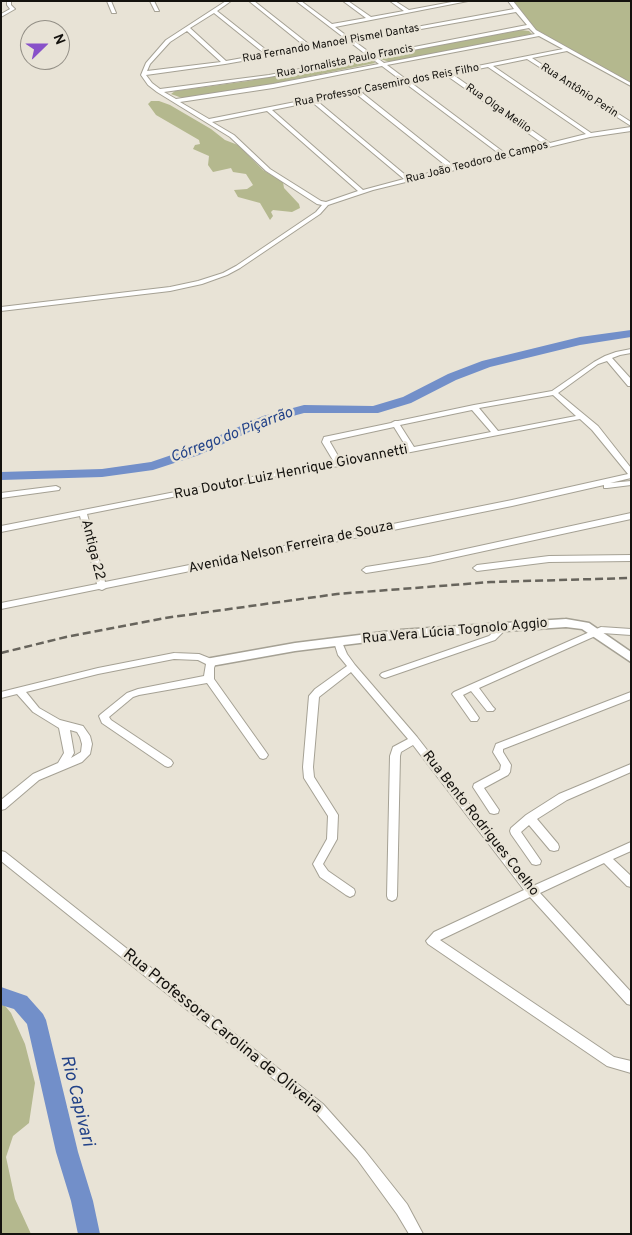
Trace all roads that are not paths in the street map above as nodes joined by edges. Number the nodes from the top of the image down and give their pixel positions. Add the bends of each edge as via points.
1 (9, 1) edge
2 (109, 1) edge
3 (152, 1) edge
4 (229, 1) edge
5 (251, 1) edge
6 (298, 1) edge
7 (345, 1) edge
8 (392, 1) edge
9 (439, 1) edge
10 (466, 1) edge
11 (510, 1) edge
12 (444, 5) junction
13 (157, 10) dead end
14 (518, 10) junction
15 (214, 11) junction
16 (114, 12) dead end
17 (408, 12) junction
18 (1, 16) edge
19 (370, 18) junction
20 (331, 26) junction
21 (530, 26) junction
22 (187, 28) junction
23 (540, 34) junction
24 (350, 40) junction
25 (310, 48) junction
26 (566, 50) junction
27 (269, 55) junction
28 (372, 57) junction
29 (528, 58) junction
30 (225, 63) junction
31 (488, 65) junction
32 (383, 66) junction
33 (143, 73) junction
34 (448, 74) junction
35 (406, 82) junction
36 (631, 85) edge
37 (159, 91) junction
38 (357, 92) junction
39 (176, 101) junction
40 (314, 101) junction
41 (268, 110) junction
42 (208, 121) junction
43 (631, 124) edge
44 (631, 129) edge
45 (590, 135) junction
46 (549, 145) junction
47 (505, 156) junction
48 (454, 169) junction
49 (408, 180) junction
50 (361, 191) junction
51 (326, 204) junction
52 (1, 309) edge
53 (631, 351) edge
54 (607, 358) junction
55 (631, 384) edge
56 (554, 394) junction
57 (474, 407) junction
58 (580, 418) junction
59 (396, 423) junction
60 (497, 434) junction
61 (412, 450) junction
62 (339, 464) junction
63 (631, 474) edge
64 (631, 483) edge
65 (56, 488) dead end
66 (580, 489) junction
67 (1, 496) edge
68 (83, 513) junction
69 (631, 516) edge
70 (1, 529) edge
71 (631, 558) edge
72 (477, 568) dead end
73 (366, 570) dead end
74 (102, 587) junction
75 (1, 606) edge
76 (503, 628) junction
77 (631, 632) edge
78 (595, 633) junction
79 (338, 642) junction
80 (631, 658) edge
81 (211, 662) junction
82 (352, 667) junction
83 (385, 675) dead end
84 (209, 679) junction
85 (473, 687) junction
86 (20, 692) junction
87 (1, 695) edge
88 (631, 695) edge
89 (490, 709) dead end
90 (474, 718) dead end
91 (59, 723) junction
92 (414, 740) junction
93 (263, 755) dead end
94 (168, 763) dead end
95 (61, 766) junction
96 (631, 768) edge
97 (1, 806) edge
98 (494, 810) dead end
99 (530, 818) junction
100 (631, 846) edge
101 (554, 847) dead end
102 (1, 855) edge
103 (605, 858) junction
104 (536, 861) dead end
105 (631, 882) edge
106 (531, 891) junction
107 (350, 892) dead end
108 (392, 896) dead end
109 (432, 941) joint
110 (631, 1000) edge
111 (631, 1067) edge
112 (417, 1234) edge

1 - 18 street via 13,8
2 - 16 street
3 - 13 street
4 - 15 street
5 - 25 street
6 - 20 street
7 - 19 street
8 - 17 street
9 - 12 street
10 - 12 street
11 - 14 street
12 - 17 street
14 - 21 street
14 - 24 street, Rua Fernando Manoel Pismel Dantas
15 - 22 street
15 - 27 street
17 - 19 street
19 - 20 street
20 - 24 street
21 - 23 street
21 - 28 street, Rua Jornalista Paulo Francis
22 - 30 street
22 - 33 street via 162,47
23 - 26 street
23 - 32 street
24 - 25 street, Rua Fernando Manoel Pismel Dantas
24 - 28 street
25 - 27 street, Rua Fernando Manoel Pismel Dantas
26 - 29 street, Rua Professor Casemiro dos Reis Filho
26 - 36 street
27 - 30 street, Rua Fernando Manoel Pismel Dantas
28 - 32 street
28 - 37 street, Rua Jornalista Paulo Francis via 229,83
29 - 31 street, Rua Professor Casemiro dos Reis Filho
29 - 43 street, Rua Antônio Perin
30 - 33 street, Rua Fernando Manoel Pismel Dantas
31 - 34 street, Rua Professor Casemiro dos Reis Filho
31 - 45 street
32 - 35 street
32 - 39 street
33 - 37 street
34 - 35 street, Rua Professor Casemiro dos Reis Filho
34 - 46 street, Rua Olga Melilo
35 - 38 street, Rua Professor Casemiro dos Reis Filho
35 - 47 street
37 - 39 street
38 - 40 street, Rua Professor Casemiro dos Reis Filho
38 - 48 street
39 - 42 street
40 - 41 street, Rua Professor Casemiro dos Reis Filho
40 - 49 street
41 - 42 street, Rua Professor Casemiro dos Reis Filho
41 - 50 street
42 - 51 street via 237,140 278,177
44 - 45 street, Rua João Teodoro de Campos
45 - 46 street, Rua João Teodoro de Campos
46 - 47 street, Rua João Teodoro de Campos
47 - 48 street, Rua João Teodoro de Campos
48 - 49 street, Rua João Teodoro de Campos
49 - 50 street, Rua João Teodoro de Campos
50 - 51 street, Rua João Teodoro de Campos
51 - 52 street via 318,213 238,267 200,283
53 - 54 street, Rua Doutor Luiz Henrique Giovannetti
54 - 55 street
54 - 56 street, Rua Doutor Luiz Henrique Giovannetti
56 - 57 street, Rua Doutor Luiz Henrique Giovannetti
56 - 58 street
57 - 59 street, Rua Doutor Luiz Henrique Giovannetti
57 - 60 street
58 - 60 street, Rua Doutor Luiz Henrique Giovannetti
58 - 63 street via 595,428
59 - 61 street
59 - 62 street, Rua Doutor Luiz Henrique Giovannetti via 327,439
60 - 61 street, Rua Doutor Luiz Henrique Giovannetti
61 - 62 street, Rua Doutor Luiz Henrique Giovannetti
62 - 68 street, Rua Doutor Luiz Henrique Giovannetti
63 - 66 street, Avenida Nelson Ferreira de Souza
64 - 66 street, Avenida Nelson Ferreira de Souza
65 - 67 street
66 - 74 street, Avenida Nelson Ferreira de Souza
68 - 70 street, Rua Doutor Luiz Henrique Giovannetti
68 - 74 street, Antiga 22
69 - 73 street via 429,560
71 - 72 street via 549,560
74 - 75 street, Avenida Nelson Ferreira de Souza
76 - 78 street, Rua Vera Lúcia Tognolo Aggio via 566,623 585,626
76 - 79 street, Rua Vera Lúcia Tognolo Aggio via 400,634
76 - 83 street via 492,638
77 - 78 street via 600,630
78 - 80 street, Rua Vera Lúcia Tognolo Aggio
78 - 85 street
79 - 81 street, Rua Vera Lúcia Tognolo Aggio
79 - 82 street, Rua Bento Rodrigues Coelho
81 - 84 street
81 - 86 street via 199,657 174,656 48,682
82 - 92 street, Rua Bento Rodrigues Coelho
82 - 107 street via 314,696 308,767 309,778 332,815 332,839 318,864 324,874
84 - 93 street
84 - 94 street via 138,692 104,716 105,720
85 - 89 street
85 - 90 street via 457,694
86 - 87 street
86 - 91 street via 36,710
88 - 98 street via 499,747 498,752 506,765 505,772 478,787
91 - 95 street via 65,730 69,748
91 - 95 street via 80,729 87,744 80,759
92 - 106 street, Rua Bento Rodrigues Coelho
92 - 108 street via 396,750 395,756
95 - 97 street via 36,777
96 - 99 street via 563,797
99 - 101 street
99 - 104 street via 515,831
100 - 103 street
102 - 112 street, Rua Professora Carolina de Oliveira via 319,1108 361,1155
103 - 105 street
103 - 106 street
106 - 109 street via 438,935
106 - 110 street, Rua Bento Rodrigues Coelho
109 - 111 street via 611,1062

